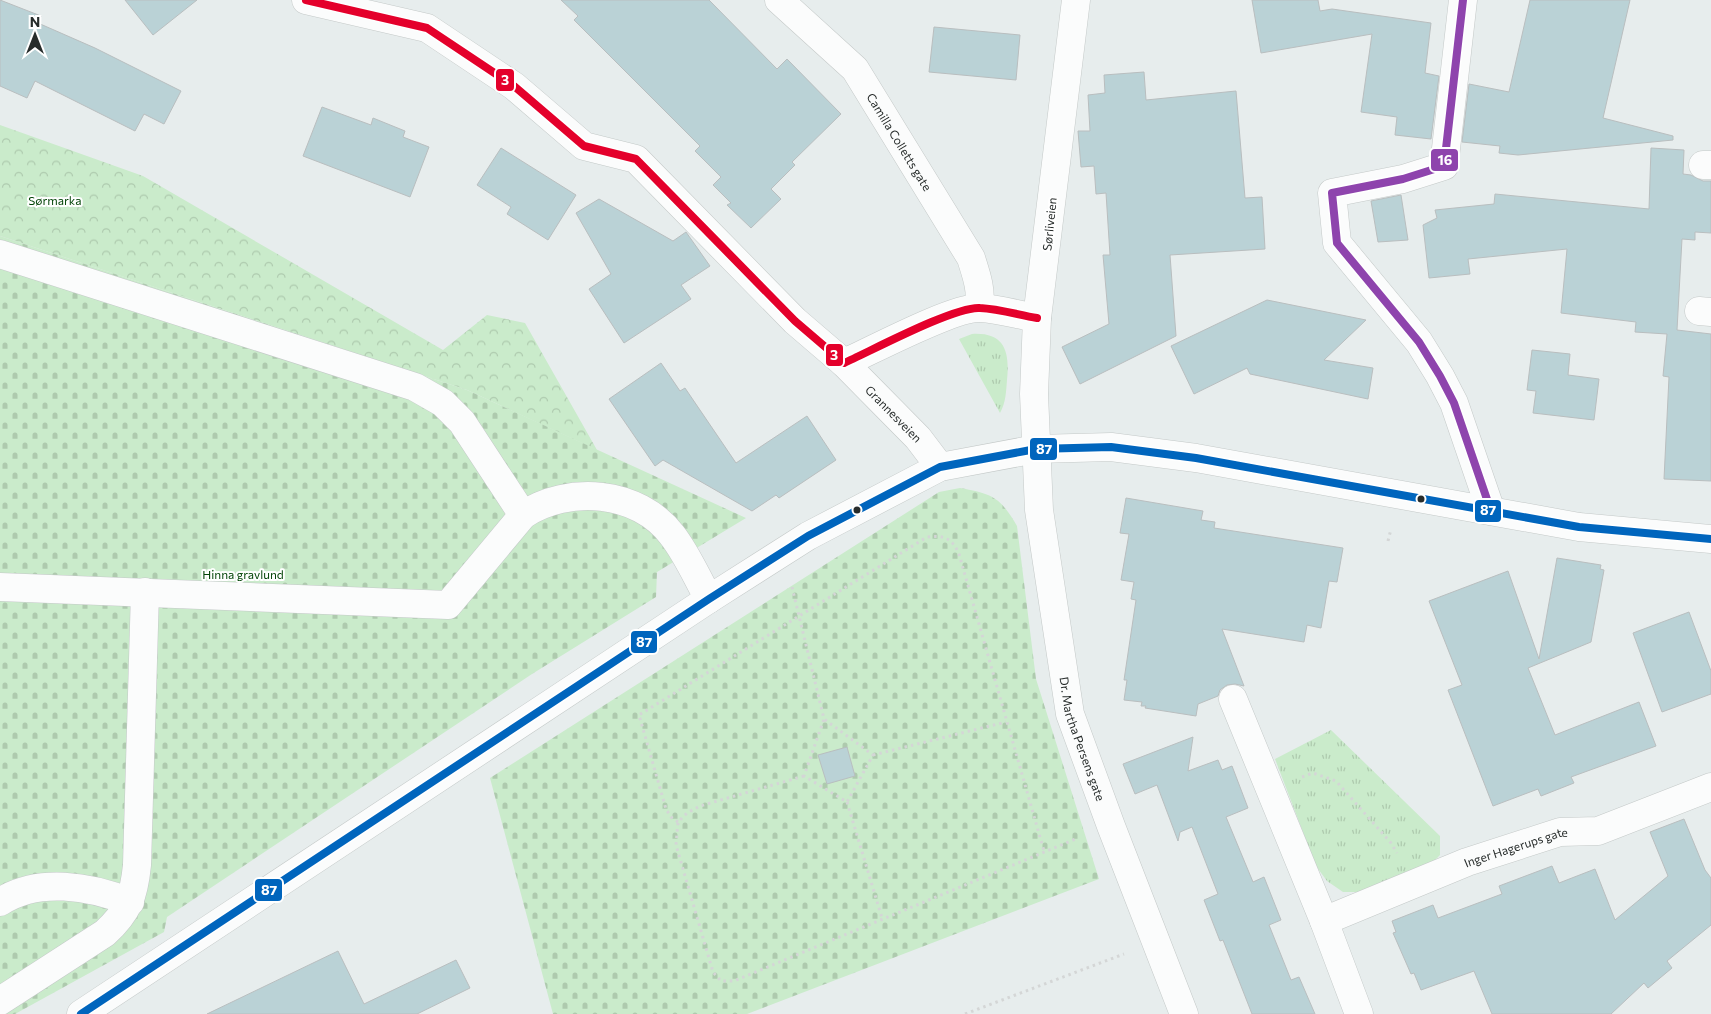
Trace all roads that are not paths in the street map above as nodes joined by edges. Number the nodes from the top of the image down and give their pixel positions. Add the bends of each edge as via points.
1 (306, 0) edge
2 (779, 0) edge
3 (1076, 0) edge
4 (1463, 0) edge
5 (0, 254) edge
6 (979, 308) junction
7 (1037, 318) junction
8 (844, 363) junction
9 (1036, 449) junction
10 (940, 467) junction
11 (1491, 510) junction
12 (523, 515) junction
13 (1711, 539) edge
14 (0, 587) edge
15 (145, 592) junction
16 (709, 599) junction
17 (1233, 698) dead end
18 (1711, 787) edge
19 (0, 902) edge
20 (130, 902) junction
21 (1324, 920) junction
22 (0, 1001) edge
23 (81, 1014) edge
24 (1184, 1014) edge
25 (1359, 1014) edge

1 - 8 street, Grannesveien via 427,28 514,86 584,146 636,159 795,320
2 - 6 street, Camilla Colletts gate via 855,68 970,258 977,278
3 - 7 street, Sørliveien
4 - 11 street via 1444,166 1403,179 1332,193 1338,243 1413,335 1440,376 1454,404
5 - 12 street via 416,387 443,403 462,422
6 - 7 street
6 - 8 street via 928,324
7 - 9 street, Sørliveien
8 - 10 street, Grannesveien via 918,438
9 - 10 street
9 - 11 street via 1111,447 1196,458
9 - 24 street, Dr. Martha Persens gate via 1039,510 1070,714
10 - 16 street via 808,536
11 - 13 street via 1579,527
12 - 15 street via 448,605
12 - 16 street via 552,501 578,497 606,497 633,504 656,518 672,535
14 - 15 street
15 - 20 street via 137,865
16 - 23 street
17 - 21 street
18 - 21 street, Inger Hagerups gate via 1598,831 1560,832 1467,862
19 - 20 street via 27,890 50,887 82,888
20 - 22 street via 120,919 105,933
21 - 25 street

